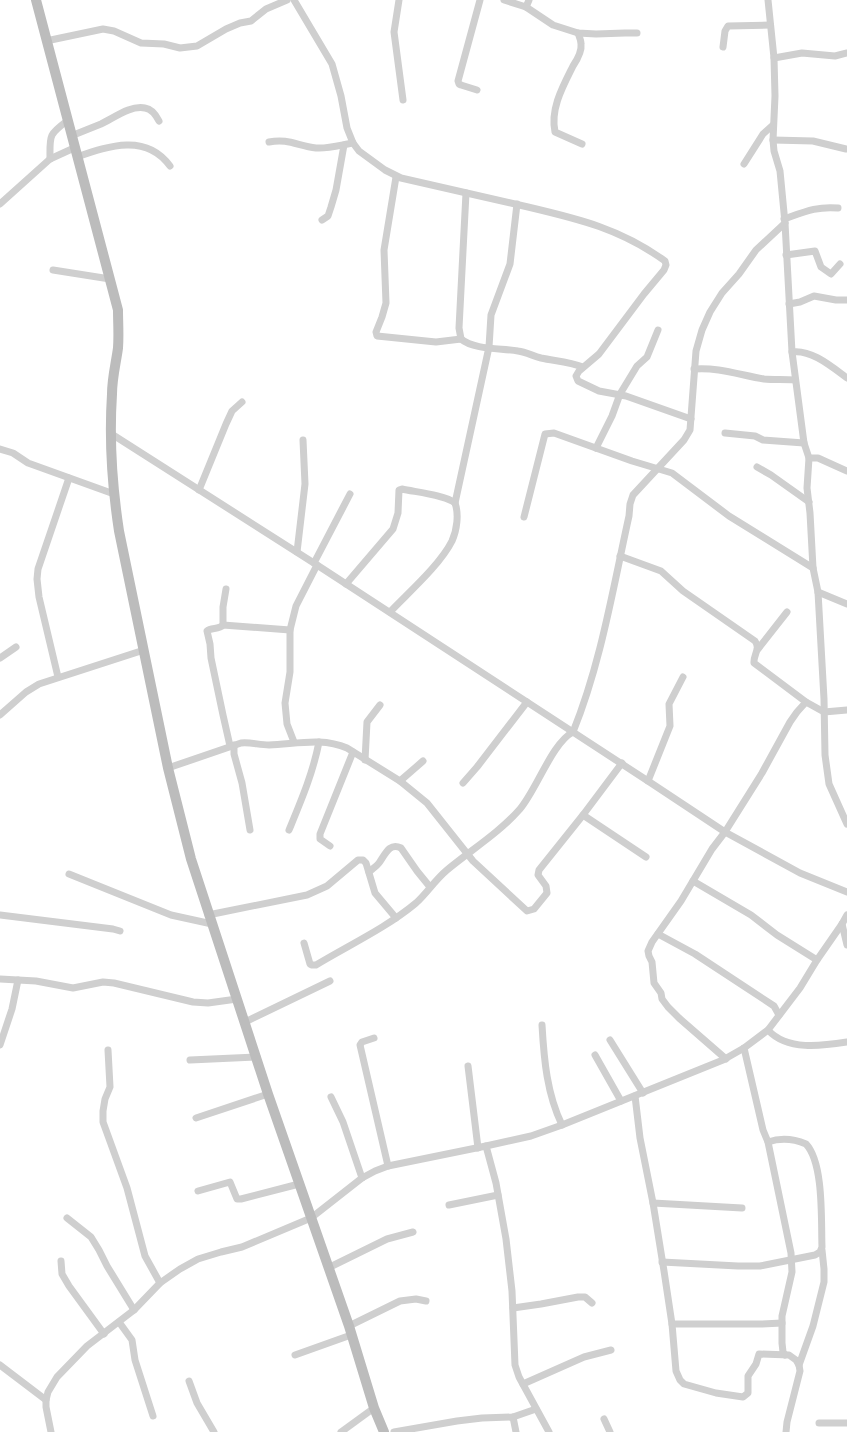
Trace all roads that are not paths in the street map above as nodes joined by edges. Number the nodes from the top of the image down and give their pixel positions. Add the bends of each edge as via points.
1 (36, 0) edge
2 (287, 0) edge
3 (294, 0) edge
4 (400, 0) edge
5 (480, 0) edge
6 (504, 0) edge
7 (768, 0) edge
8 (528, 3) edge
9 (770, 25) junction
10 (578, 33) junction
11 (637, 33) dead end
12 (46, 41) junction
13 (723, 47) dead end
14 (847, 53) edge
15 (774, 58) junction
16 (477, 90) dead end
17 (403, 100) dead end
18 (67, 121) junction
19 (159, 121) dead end
20 (773, 125) junction
21 (71, 136) junction
22 (773, 140) junction
23 (268, 142) dead end
24 (353, 143) junction
25 (582, 144) dead end
26 (344, 145) junction
27 (846, 149) edge
28 (75, 152) junction
29 (50, 159) junction
30 (744, 164) dead end
31 (170, 166) dead end
32 (396, 177) junction
33 (466, 193) junction
34 (0, 204) edge
35 (517, 204) junction
36 (838, 208) dead end
37 (322, 220) dead end
38 (784, 221) junction
39 (786, 255) junction
40 (840, 264) dead end
41 (53, 270) dead end
42 (110, 279) junction
43 (847, 300) edge
44 (789, 304) junction
45 (658, 330) dead end
46 (461, 339) junction
47 (489, 347) junction
48 (792, 352) junction
49 (583, 367) junction
50 (694, 369) junction
51 (847, 378) edge
52 (796, 380) junction
53 (620, 394) junction
54 (242, 402) dead end
55 (691, 419) junction
56 (110, 433) junction
57 (726, 433) dead end
58 (302, 440) dead end
59 (804, 443) junction
60 (596, 448) junction
61 (0, 449) edge
62 (810, 458) junction
63 (667, 459) junction
64 (757, 467) dead end
65 (657, 469) junction
66 (847, 471) edge
67 (672, 472) junction
68 (69, 478) junction
69 (199, 490) junction
70 (114, 494) junction
71 (350, 494) dead end
72 (809, 502) junction
73 (455, 503) junction
74 (524, 517) dead end
75 (297, 552) junction
76 (620, 556) junction
77 (315, 564) junction
78 (813, 568) junction
79 (346, 584) junction
80 (226, 589) dead end
81 (818, 592) junction
82 (847, 604) edge
83 (390, 612) junction
84 (787, 612) dead end
85 (224, 625) junction
86 (290, 630) junction
87 (16, 647) dead end
88 (758, 649) junction
89 (144, 650) junction
90 (0, 658) edge
91 (683, 676) dead end
92 (58, 677) junction
93 (527, 702) junction
94 (806, 702) junction
95 (380, 705) dead end
96 (847, 710) edge
97 (824, 712) junction
98 (0, 715) edge
99 (573, 732) junction
100 (294, 742) junction
101 (319, 742) junction
102 (231, 746) junction
103 (354, 752) junction
104 (365, 760) junction
105 (423, 761) dead end
106 (622, 763) junction
107 (168, 768) junction
108 (648, 780) junction
109 (400, 781) junction
110 (463, 783) dead end
111 (583, 815) junction
112 (847, 824) edge
113 (250, 830) dead end
114 (289, 830) dead end
115 (725, 832) junction
116 (330, 846) dead end
117 (469, 854) junction
118 (646, 857) dead end
119 (369, 872) junction
120 (69, 874) dead end
121 (693, 882) junction
122 (430, 887) junction
123 (847, 892) edge
124 (0, 915) edge
125 (847, 915) edge
126 (396, 918) junction
127 (210, 919) junction
128 (842, 924) junction
129 (120, 931) dead end
130 (658, 934) junction
131 (304, 943) dead end
132 (847, 945) edge
133 (817, 960) junction
134 (0, 979) edge
135 (18, 980) junction
136 (330, 981) dead end
137 (237, 999) junction
138 (774, 1006) junction
139 (786, 1006) junction
140 (779, 1015) junction
141 (245, 1022) junction
142 (542, 1025) dead end
143 (768, 1030) junction
144 (374, 1038) dead end
145 (610, 1040) dead end
146 (847, 1042) edge
147 (0, 1045) edge
148 (744, 1048) junction
149 (108, 1050) dead end
150 (595, 1055) dead end
151 (256, 1057) junction
152 (726, 1058) junction
153 (190, 1060) dead end
154 (468, 1066) dead end
155 (643, 1093) junction
156 (268, 1094) junction
157 (635, 1096) junction
158 (331, 1097) dead end
159 (621, 1101) junction
160 (196, 1118) dead end
161 (562, 1125) junction
162 (768, 1142) junction
163 (486, 1146) junction
164 (478, 1148) junction
165 (388, 1166) junction
166 (362, 1178) junction
167 (299, 1184) junction
168 (198, 1191) dead end
169 (498, 1195) junction
170 (653, 1203) junction
171 (449, 1205) dead end
172 (742, 1208) dead end
173 (67, 1218) dead end
174 (311, 1218) junction
175 (413, 1232) dead end
176 (822, 1250) junction
177 (792, 1260) junction
178 (61, 1261) dead end
179 (662, 1262) junction
180 (328, 1268) junction
181 (160, 1283) junction
182 (426, 1301) dead end
183 (592, 1303) dead end
184 (513, 1308) junction
185 (134, 1310) junction
186 (119, 1322) junction
187 (782, 1323) junction
188 (672, 1324) junction
189 (350, 1330) junction
190 (104, 1334) junction
191 (611, 1350) dead end
192 (295, 1355) dead end
193 (785, 1355) junction
194 (0, 1365) edge
195 (799, 1365) junction
196 (189, 1381) dead end
197 (523, 1384) junction
198 (46, 1400) junction
199 (374, 1408) junction
200 (536, 1409) junction
201 (153, 1416) dead end
202 (513, 1417) junction
203 (604, 1419) dead end
204 (818, 1422) dead end
205 (847, 1423) edge
206 (51, 1432) edge
207 (214, 1432) edge
208 (341, 1432) edge
209 (384, 1432) edge
210 (394, 1432) edge
211 (516, 1432) edge
212 (549, 1432) edge
213 (610, 1432) edge
214 (786, 1432) edge

1 - 12 street
2 - 12 street via 197,46 180,48 149,44 103,29
3 - 24 street via 332,64
4 - 17 street via 394,32
5 - 16 street via 458,81
6 - 8 street
7 - 9 street
8 - 10 street via 554,25
9 - 13 street via 728,26
9 - 15 street
10 - 11 street
10 - 25 street via 581,48 558,96 554,129
12 - 18 street
14 - 15 street via 835,56 802,53
15 - 20 street via 776,96
18 - 21 street
18 - 29 street via 52,134
19 - 21 street via 150,109 136,108
20 - 22 street
20 - 30 street via 763,134
21 - 28 street
22 - 27 street via 813,141
22 - 38 street via 780,171
23 - 26 street via 285,140 318,148
24 - 26 street
24 - 32 street via 359,151
26 - 37 street via 336,190 328,216
28 - 29 street
28 - 31 street via 134,145 153,150
28 - 42 street
29 - 34 street
32 - 33 street
32 - 46 street via 384,250 386,303 376,334 436,342
33 - 35 street
33 - 46 street
35 - 47 street via 510,264 492,315
35 - 49 street via 614,231 666,263 664,270 599,354
36 - 38 street via 825,206
38 - 39 street
38 - 50 street via 756,250 710,312 696,351
39 - 40 street via 814,251 821,267 831,274
39 - 44 street
41 - 42 street
42 - 56 street via 118,310
43 - 44 street via 814,296
44 - 48 street
45 - 53 street via 650,352
46 - 47 street
47 - 49 street via 520,351
47 - 73 street
48 - 51 street via 805,352
48 - 52 street
49 - 53 street via 576,374 578,381 599,391
50 - 52 street via 718,369 766,379
50 - 55 street
52 - 59 street
53 - 55 street
53 - 60 street
54 - 69 street via 232,411
55 - 63 street via 690,430
56 - 69 street
56 - 70 street
57 - 59 street
58 - 75 street via 305,484
59 - 62 street
60 - 65 street
60 - 74 street via 554,433 544,434
61 - 68 street
62 - 66 street via 818,458
62 - 72 street
63 - 65 street
63 - 67 street
64 - 72 street
65 - 67 street
65 - 76 street via 633,495
67 - 78 street via 729,516
68 - 70 street
68 - 92 street via 37,579
69 - 75 street
70 - 89 street
71 - 77 street
72 - 78 street
73 - 79 street via 445,498 399,490 398,513 393,529
73 - 83 street via 457,519 452,541
75 - 77 street
76 - 88 street via 662,571 683,591 755,641
76 - 99 street via 613,597
77 - 79 street
77 - 86 street via 296,606
78 - 81 street
79 - 83 street
80 - 85 street
81 - 82 street
81 - 97 street
83 - 93 street
84 - 88 street
85 - 86 street
85 - 102 street via 209,630 207,634
86 - 100 street via 290,672 285,708
87 - 90 street
88 - 94 street via 754,663
89 - 92 street
89 - 107 street
91 - 108 street via 669,704 670,726
92 - 98 street via 32,687
93 - 99 street
93 - 110 street
94 - 97 street
94 - 115 street via 790,722
95 - 104 street via 367,722
96 - 97 street
97 - 112 street via 828,778
99 - 106 street
99 - 117 street via 559,744 520,809
100 - 101 street
100 - 102 street via 269,745 248,742
101 - 103 street via 340,745
101 - 114 street via 308,784
102 - 107 street
102 - 113 street via 242,783
103 - 104 street
103 - 116 street via 320,834 320,839
104 - 109 street
105 - 109 street
106 - 108 street
106 - 111 street
107 - 127 street via 190,859
108 - 115 street
109 - 117 street via 427,803
111 - 117 street via 539,870 538,875 547,893 530,911 523,909
111 - 118 street
115 - 121 street
115 - 123 street via 800,873
117 - 122 street
119 - 122 street via 379,864 387,850 398,846
119 - 126 street via 375,893
119 - 127 street via 366,863 358,860 327,886 307,895
120 - 127 street via 171,915
121 - 130 street
121 - 133 street via 752,915
122 - 126 street
124 - 129 street
125 - 128 street
126 - 131 street via 316,965 310,964
127 - 137 street
128 - 132 street
128 - 133 street
130 - 138 street via 695,954
130 - 152 street via 648,952 654,983 662,999
133 - 139 street
134 - 135 street
135 - 137 street via 73,988 114,983 193,1002
135 - 147 street
136 - 141 street
137 - 141 street
138 - 139 street
138 - 140 street
139 - 140 street
140 - 143 street
141 - 151 street
142 - 161 street via 548,1084
143 - 146 street via 789,1042 817,1045
143 - 148 street
144 - 165 street via 360,1045
145 - 155 street
148 - 152 street
148 - 162 street
149 - 181 street via 110,1087 105,1099 103,1122 127,1188 145,1256
150 - 159 street
151 - 153 street
151 - 156 street
152 - 155 street
154 - 164 street
155 - 157 street
156 - 160 street
156 - 167 street
157 - 159 street
157 - 170 street
158 - 166 street
159 - 161 street
161 - 163 street
162 - 176 street via 795,1141 806,1144 810,1150 819,1178
162 - 177 street
163 - 164 street
163 - 169 street
164 - 165 street
165 - 166 street
166 - 174 street
167 - 168 street via 241,1199 237,1199 230,1182
167 - 174 street
169 - 171 street
169 - 184 street
170 - 172 street
170 - 179 street
173 - 185 street via 91,1237
174 - 180 street
174 - 181 street via 242,1247 198,1259
175 - 180 street via 387,1239
176 - 177 street via 815,1255
176 - 195 street via 824,1282
177 - 179 street via 760,1266
177 - 187 street
178 - 190 street via 62,1274 69,1286
179 - 188 street
180 - 189 street
181 - 185 street
182 - 189 street via 400,1301
183 - 184 street via 582,1296
184 - 197 street via 515,1365
185 - 186 street
186 - 190 street
186 - 201 street via 132,1340
187 - 188 street
187 - 193 street
188 - 193 street via 676,1371 680,1380 716,1393 743,1397 748,1393 748,1376 759,1354
189 - 192 street
189 - 199 street
190 - 198 street via 87,1346 57,1377
191 - 197 street via 584,1357
193 - 195 street
194 - 198 street
195 - 214 street
196 - 207 street via 197,1403
197 - 200 street
198 - 206 street
199 - 208 street
199 - 209 street
200 - 202 street
200 - 212 street
202 - 210 street via 457,1421
202 - 211 street
203 - 213 street
204 - 205 street

